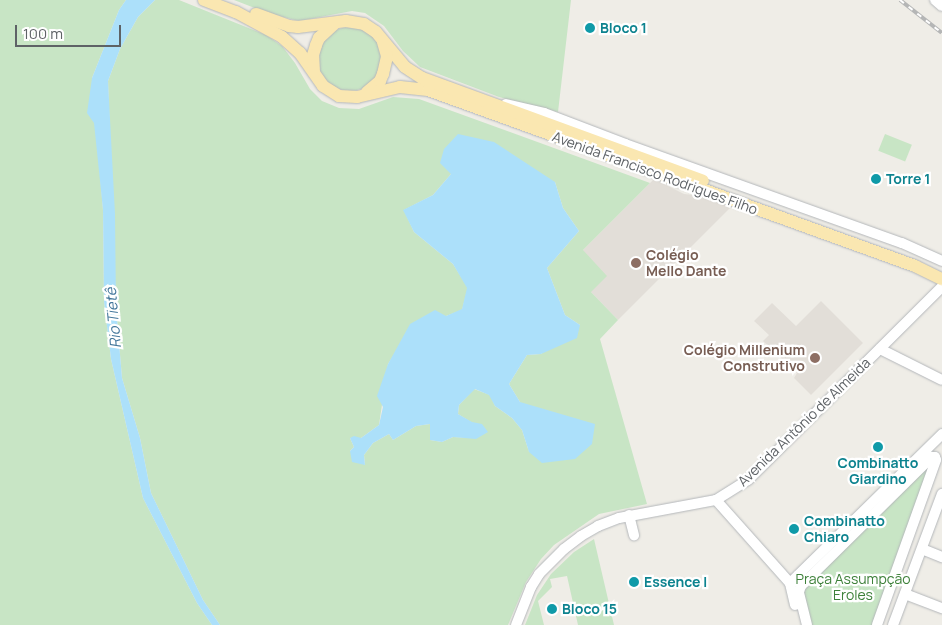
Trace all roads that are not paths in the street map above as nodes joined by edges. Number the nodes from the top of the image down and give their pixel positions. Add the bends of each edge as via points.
1 (204, 0) edge
2 (220, 0) edge
3 (935, 0) edge
4 (942, 6) edge
5 (335, 24) junction
6 (382, 40) junction
7 (314, 73) junction
8 (438, 84) junction
9 (365, 94) junction
10 (942, 261) edge
11 (942, 270) edge
12 (942, 279) edge
13 (942, 287) edge
14 (880, 349) junction
15 (942, 380) edge
16 (942, 434) edge
17 (937, 444) edge
18 (942, 494) edge
19 (716, 500) junction
20 (629, 515) junction
21 (634, 535) dead end
22 (922, 549) junction
23 (942, 557) edge
24 (790, 583) junction
25 (905, 594) junction
26 (942, 608) edge
27 (516, 625) edge
28 (800, 625) edge
29 (807, 625) edge
30 (877, 625) edge
31 (893, 625) edge

1 - 7 main road, Avenida Francisco Rodrigues Filho via 236,12 282,36
2 - 5 main road, Avenida Francisco Rodrigues Filho via 288,26
3 - 4 street
5 - 6 main road, Avenida Francisco Rodrigues Filho via 346,21 364,24
5 - 7 main road via 316,45
6 - 8 main road, Avenida Francisco Rodrigues Filho via 405,67
6 - 9 main road via 387,56 383,74
7 - 9 main road, Avenida Francisco Rodrigues Filho via 323,86 339,96
8 - 10 street via 544,113 902,243
8 - 11 main road, Avenida Francisco Rodrigues Filho
9 - 12 main road, Avenida Francisco Rodrigues Filho via 400,87 428,90 915,266
13 - 14 street, Avenida Antônio de Almeida
14 - 15 street
14 - 19 street, Avenida Antônio de Almeida via 748,480
16 - 17 street
17 - 24 street
18 - 22 street
19 - 20 street, Avenida Antônio de Almeida
19 - 24 street
20 - 21 street
20 - 27 street, Avenida Antônio de Almeida via 598,526 549,563 531,587
22 - 23 street
22 - 25 street
24 - 28 street
25 - 26 street
25 - 31 street
29 - 30 street via 799,592 801,586 935,457

